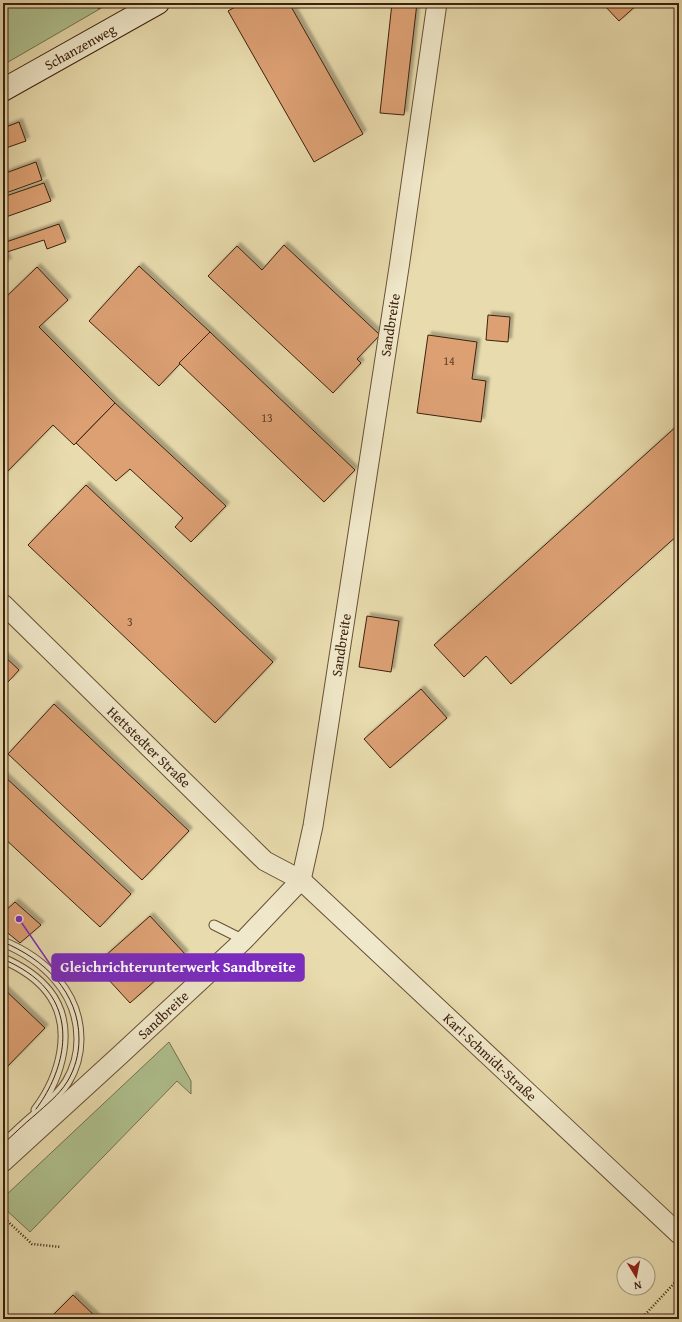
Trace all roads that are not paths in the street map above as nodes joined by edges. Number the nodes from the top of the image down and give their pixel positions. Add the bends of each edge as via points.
1 (158, 3) edge
2 (437, 3) edge
3 (3, 90) edge
4 (3, 604) edge
5 (301, 880) junction
6 (214, 925) dead end
7 (244, 940) junction
8 (3, 942) edge
9 (3, 959) edge
10 (21, 1127) junction
11 (3, 1144) edge
12 (3, 1162) edge
13 (679, 1234) edge

1 - 3 main road, Schanzenweg
2 - 5 street, Sandbreite via 314,826
4 - 5 street, Hettstedter Straße via 265,861
5 - 7 street, Sandbreite
5 - 13 street, Karl-Schmidt-Straße
6 - 7 lane
7 - 12 street, Sandbreite
8 - 10 lane via 40,962 60,982 71,1000 78,1026 77,1055 71,1076 55,1097
9 - 10 lane via 39,981 48,990 58,1008 63,1032 61,1056 51,1085
10 - 11 lane

